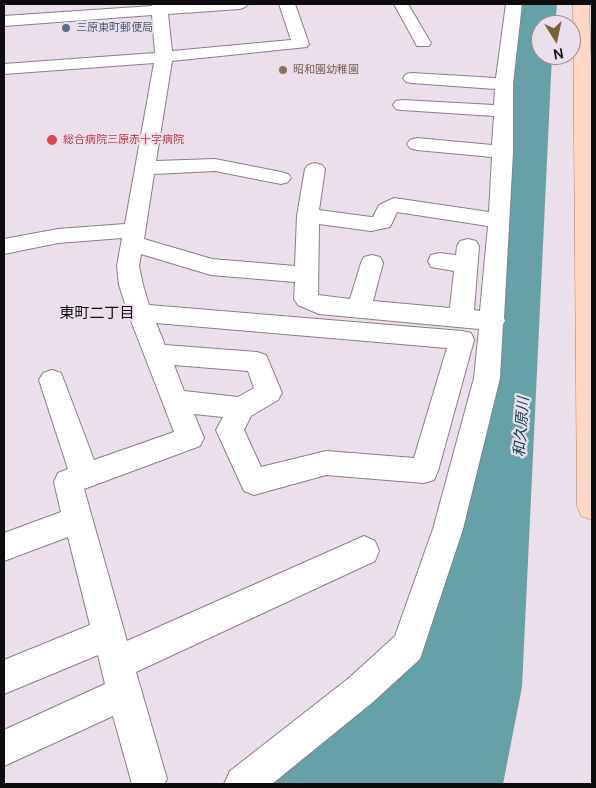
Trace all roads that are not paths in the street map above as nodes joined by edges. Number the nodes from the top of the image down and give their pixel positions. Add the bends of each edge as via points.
1 (240, 4) edge
2 (279, 4) edge
3 (287, 4) edge
4 (400, 4) edge
5 (514, 4) edge
6 (582, 4) edge
7 (216, 5) edge
8 (159, 7) edge
9 (61, 10) edge
10 (4, 21) edge
11 (423, 43) dead end
12 (294, 44) junction
13 (587, 46) edge
14 (164, 56) junction
15 (4, 69) edge
16 (412, 78) dead end
17 (504, 84) junction
18 (402, 106) dead end
19 (503, 112) junction
20 (417, 144) dead end
21 (503, 152) junction
22 (145, 168) junction
23 (315, 169) dead end
24 (281, 178) dead end
25 (308, 216) junction
26 (499, 221) junction
27 (133, 239) junction
28 (4, 247) edge
29 (467, 255) joint
30 (439, 261) dead end
31 (372, 263) dead end
32 (306, 275) junction
33 (359, 308) junction
34 (140, 313) junction
35 (461, 318) junction
36 (493, 321) junction
37 (158, 357) junction
38 (52, 380) dead end
39 (175, 401) junction
40 (241, 408) junction
41 (85, 476) junction
42 (592, 506) edge
43 (78, 519) junction
44 (4, 547) edge
45 (364, 551) dead end
46 (117, 663) junction
47 (4, 678) edge
48 (4, 748) edge
49 (148, 779) dead end
50 (243, 784) edge

1 - 7 street
2 - 12 street
3 - 12 street via 301,44
4 - 11 street
5 - 17 street
6 - 13 main road
7 - 8 street
8 - 9 street
8 - 14 street
9 - 10 street
12 - 14 street
13 - 42 main road
14 - 15 street
14 - 22 street
16 - 17 street
17 - 19 street
18 - 19 street
19 - 21 street
20 - 21 street
21 - 26 street
22 - 24 street via 215,165
22 - 27 street
23 - 25 street
25 - 26 street via 371,224 382,222 386,210 394,205
25 - 32 street
26 - 36 street
27 - 28 street via 58,236
27 - 32 street via 145,246 211,267
27 - 34 street via 128,266
29 - 30 street
29 - 35 street
31 - 33 street
32 - 33 street via 306,299 318,304
33 - 35 street
34 - 37 street
34 - 40 street via 462,340 424,471 326,463 254,482 230,430
35 - 36 street
36 - 50 street via 487,378 448,529 408,647 361,690
37 - 39 street
37 - 40 street via 256,362 269,393
38 - 41 street
39 - 40 street
39 - 41 street via 190,438
41 - 43 street via 68,482
43 - 44 street
43 - 46 street
45 - 46 street
46 - 47 street
46 - 48 street
46 - 49 street

